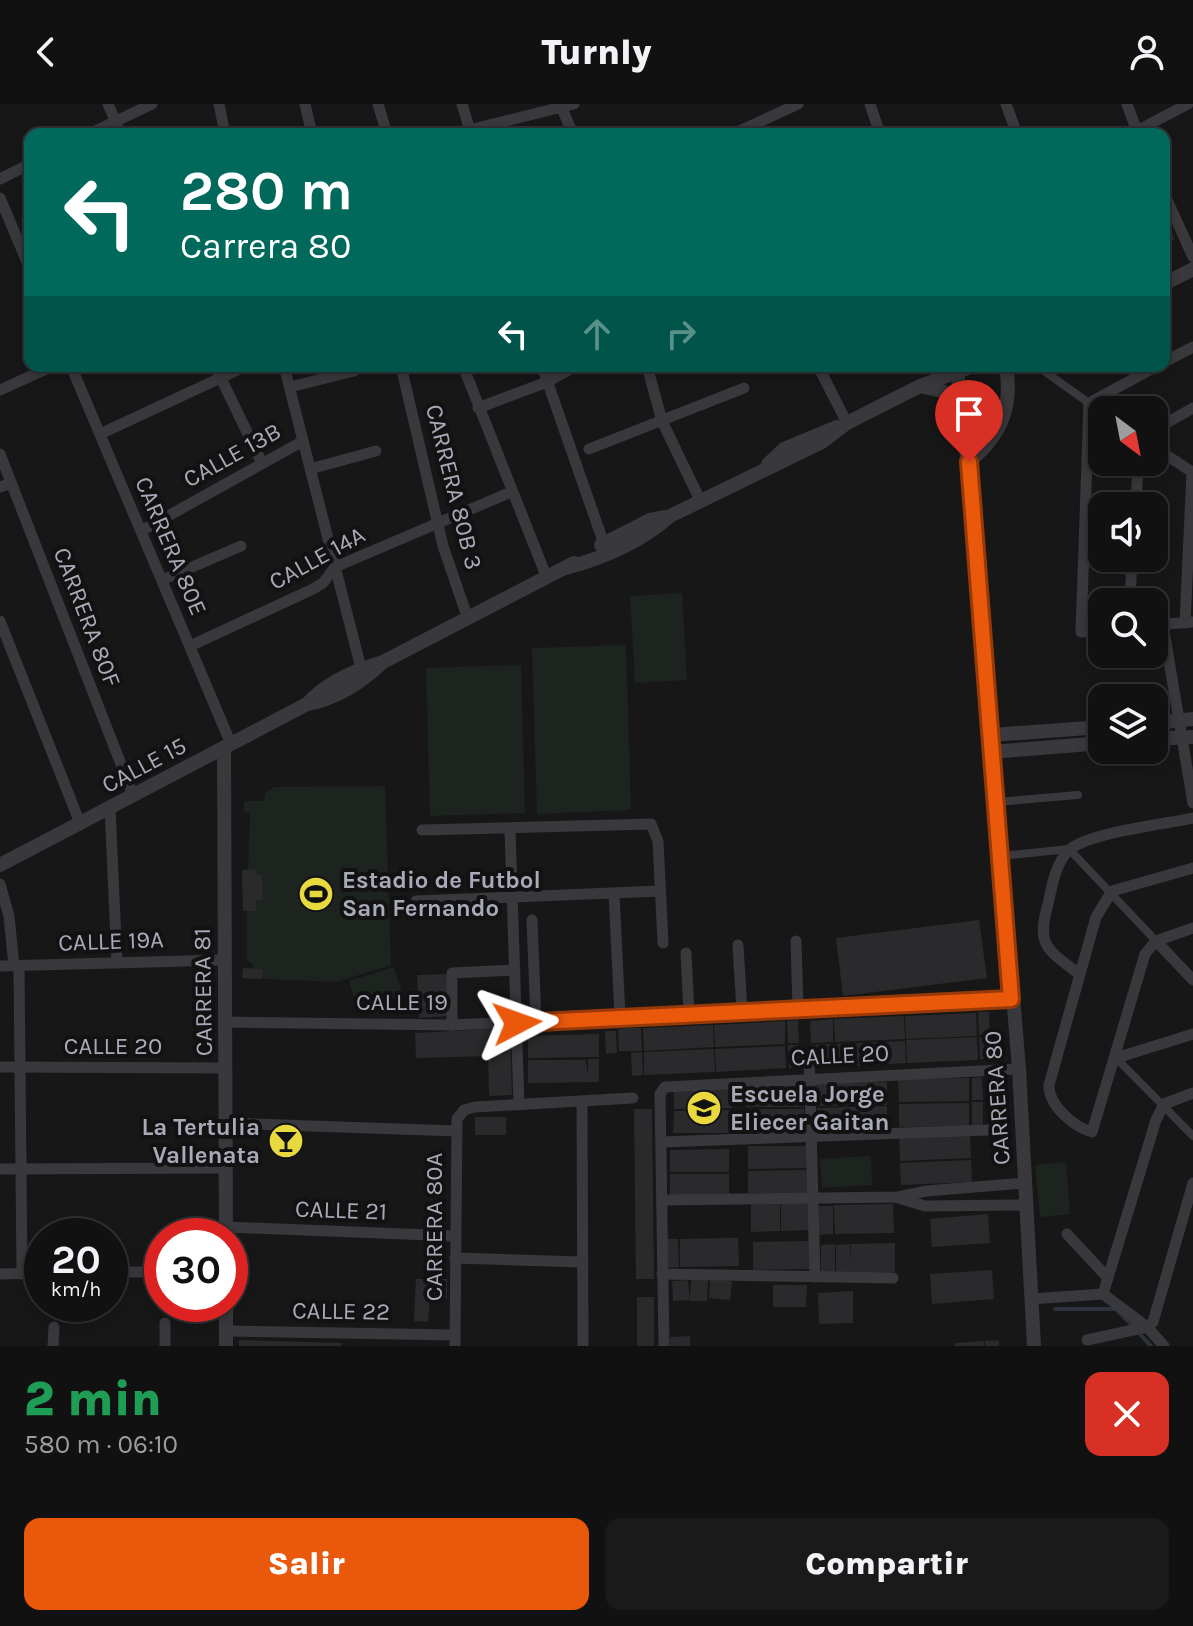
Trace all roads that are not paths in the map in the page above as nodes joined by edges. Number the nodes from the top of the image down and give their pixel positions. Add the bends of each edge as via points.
1 (108, 104) edge
2 (152, 104) edge
3 (219, 104) edge
4 (305, 104) edge
5 (378, 104) edge
6 (462, 104) edge
7 (574, 104) edge
8 (798, 104) edge
9 (870, 104) edge
10 (1006, 104) edge
11 (1127, 104) edge
12 (1188, 104) edge
13 (560, 106) edge
14 (115, 121) junction
15 (101, 128) edge
16 (118, 128) edge
17 (224, 128) edge
18 (311, 128) edge
19 (385, 128) edge
20 (469, 128) edge
21 (484, 128) edge
22 (570, 128) edge
23 (746, 128) edge
24 (878, 128) edge
25 (1015, 128) edge
26 (1134, 128) edge
27 (1144, 128) edge
28 (24, 167) edge
29 (0, 179) edge
30 (0, 198) edge
31 (1170, 206) edge
32 (24, 255) edge
33 (1193, 257) edge
34 (1193, 269) edge
35 (1170, 281) edge
36 (1193, 347) edge
37 (1170, 359) edge
38 (40, 372) edge
39 (74, 372) edge
40 (218, 372) edge
41 (233, 372) edge
42 (286, 372) edge
43 (350, 372) edge
44 (402, 372) edge
45 (465, 372) edge
46 (544, 372) edge
47 (565, 372) edge
48 (649, 372) edge
49 (821, 372) edge
50 (948, 372) edge
51 (957, 372) edge
52 (1007, 372) edge
53 (1045, 372) edge
54 (1146, 372) edge
55 (220, 378) junction
56 (547, 382) junction
57 (920, 386) junction
58 (290, 387) junction
59 (744, 388) dead end
60 (0, 390) edge
61 (1102, 396) edge
62 (1088, 402) edge
63 (963, 405) junction
64 (478, 408) junction
65 (1193, 408) edge
66 (662, 421) junction
67 (1168, 422) edge
68 (846, 424) junction
69 (1088, 432) edge
70 (100, 434) junction
71 (303, 441) junction
72 (589, 449) dead end
73 (376, 451) dead end
74 (0, 454) edge
75 (1168, 456) edge
76 (969, 462) junction
77 (262, 463) junction
78 (310, 469) junction
79 (6, 485) edge
80 (511, 492) junction
81 (700, 500) junction
82 (670, 516) junction
83 (437, 524) junction
84 (141, 531) junction
85 (604, 544) junction
86 (241, 546) dead end
87 (335, 567) junction
88 (566, 568) junction
89 (547, 578) junction
90 (162, 580) junction
91 (468, 619) junction
92 (0, 621) edge
93 (1189, 622) edge
94 (1168, 624) edge
95 (1088, 631) edge
96 (190, 646) junction
97 (1168, 660) edge
98 (362, 674) junction
99 (1185, 720) edge
100 (1088, 728) edge
101 (991, 735) junction
102 (1187, 737) edge
103 (1088, 744) edge
104 (228, 746) junction
105 (991, 752) junction
106 (133, 795) junction
107 (1078, 795) dead end
108 (996, 802) junction
109 (1193, 803) edge
110 (110, 808) junction
111 (1193, 818) edge
112 (80, 823) junction
113 (422, 830) dead end
114 (510, 830) junction
115 (1069, 849) junction
116 (1001, 856) junction
117 (0, 865) edge
118 (1193, 868) edge
119 (0, 884) edge
120 (660, 891) junction
121 (1112, 891) junction
122 (614, 894) junction
123 (513, 900) junction
124 (416, 901) dead end
125 (532, 920) dead end
126 (1193, 928) edge
127 (796, 941) dead end
128 (1156, 941) junction
129 (663, 943) dead end
130 (738, 945) dead end
131 (686, 953) dead end
132 (223, 960) junction
133 (117, 963) junction
134 (0, 966) edge
135 (17, 966) junction
136 (515, 970) junction
137 (1079, 974) junction
138 (1193, 980) edge
139 (1011, 999) junction
140 (798, 1008) junction
141 (742, 1010) junction
142 (689, 1013) junction
143 (620, 1016) junction
144 (536, 1021) junction
145 (224, 1022) junction
146 (517, 1023) junction
147 (452, 1025) junction
148 (1193, 1034) edge
149 (809, 1054) dead end
150 (1116, 1058) junction
151 (0, 1067) edge
152 (21, 1067) junction
153 (226, 1068) junction
154 (1019, 1069) junction
155 (809, 1078) junction
156 (1193, 1093) edge
157 (633, 1098) dead end
158 (582, 1102) junction
159 (519, 1104) junction
160 (1164, 1104) junction
161 (227, 1123) junction
162 (988, 1130) dead end
163 (456, 1131) junction
164 (1193, 1136) edge
165 (811, 1137) junction
166 (662, 1142) junction
167 (226, 1168) junction
168 (0, 1169) edge
169 (22, 1169) junction
170 (1025, 1183) junction
171 (1193, 1183) edge
172 (898, 1197) junction
173 (813, 1198) junction
174 (662, 1200) junction
175 (1026, 1205) junction
176 (226, 1218) edge
177 (248, 1232) edge
178 (1067, 1234) dead end
179 (454, 1236) junction
180 (455, 1258) junction
181 (581, 1262) junction
182 (0, 1274) edge
183 (22, 1274) joint
184 (662, 1274) junction
185 (815, 1277) junction
186 (893, 1278) dead end
187 (1108, 1278) junction
188 (1103, 1294) junction
189 (1031, 1299) junction
190 (165, 1323) dead end
191 (54, 1327) dead end
192 (1138, 1330) junction
193 (226, 1339) edge
194 (1087, 1340) dead end
195 (455, 1341) edge
196 (53, 1346) edge
197 (165, 1346) edge
198 (583, 1346) edge
199 (664, 1346) edge
200 (1034, 1346) edge
201 (1164, 1346) edge

1 - 14 street
2 - 14 street
3 - 17 street
4 - 18 street
5 - 19 street
6 - 20 street
7 - 13 street
8 - 23 street
9 - 24 street
10 - 25 street
11 - 26 street
12 - 27 street
13 - 21 street
13 - 22 street
14 - 15 street
14 - 16 street
28 - 29 street
30 - 32 street
31 - 33 street
34 - 35 street
36 - 37 street
38 - 60 street
39 - 70 street, CARRERA 80E
40 - 55 street
41 - 55 street
42 - 58 street
43 - 58 street
44 - 83 street, CARRERA 80B 3
45 - 64 street
46 - 56 street
47 - 56 street
48 - 66 street
49 - 68 street
50 - 57 street, CALLE 15
51 - 63 street, CARRERA 80
52 - 76 street via 1010,391 1004,420 988,446
53 - 62 street
54 - 61 street
55 - 70 street
55 - 77 street
56 - 64 street
56 - 85 street
57 - 63 street via 942,391
57 - 68 street, CALLE 15
58 - 71 street
59 - 66 street
63 - 76 street, CARRERA 80
64 - 80 street
65 - 67 street
66 - 72 street
66 - 81 street
68 - 81 street, CALLE 15 via 784,449 765,467
69 - 95 street via 1081,632
70 - 84 street, CARRERA 80E
71 - 77 street, CALLE 13B
71 - 78 street
73 - 78 street
74 - 79 street, CARRERA 80F
75 - 93 street via 1192,472
76 - 101 street, CARRERA 80
77 - 84 street, CALLE 13B
78 - 87 street
79 - 106 street, CARRERA 80F
80 - 83 street, CALLE 14A
80 - 89 street
81 - 82 street, CALLE 15
82 - 85 street, CALLE 15 via 650,520
82 - 88 street, CALLE 15 via 591,562
83 - 87 street, CALLE 14A
83 - 91 street, CARRERA 80B 3
84 - 90 street, CARRERA 80E
85 - 88 street, CALLE 15
86 - 90 street
87 - 96 street, CALLE 14A via 313,589
87 - 98 street
88 - 89 street, CALLE 15
89 - 91 street, CALLE 15
90 - 96 street, CARRERA 80E
91 - 98 street, CALLE 15
92 - 112 street
93 - 94 street
96 - 104 street, CARRERA 80E
97 - 99 street
98 - 104 street, CALLE 15 via 319,691 307,704
99 - 102 street
100 - 101 street
101 - 105 street, CARRERA 80
102 - 109 street
103 - 105 street
104 - 106 street, CALLE 15
104 - 132 street, CARRERA 81
105 - 108 street, CARRERA 80
106 - 110 street, CALLE 15
107 - 108 street
108 - 116 street, CARRERA 80
110 - 112 street, CALLE 15
110 - 133 street
111 - 115 street
112 - 117 street, CALLE 15
113 - 114 street
114 - 120 street via 651,824 658,841
114 - 123 street
115 - 116 street
115 - 121 street
115 - 137 street via 1058,866 1040,930 1052,953
116 - 139 street, CARRERA 80
118 - 121 street
119 - 135 street
120 - 122 street
120 - 129 street
121 - 128 street
121 - 137 street via 1096,917
122 - 123 street
122 - 143 street
123 - 124 street
123 - 136 street
125 - 144 street
126 - 128 street
127 - 140 street
128 - 138 street
128 - 150 street via 1137,970
130 - 141 street
131 - 142 street
132 - 133 street, CALLE 19A
132 - 145 street, CARRERA 81
133 - 135 street, CALLE 19A
134 - 135 street, CALLE 19A
135 - 152 street
136 - 146 street
136 - 147 street via 452,973
137 - 150 street via 1048,1094 1080,1129 1092,1132
139 - 140 street, CALLE 19
139 - 154 street, CARRERA 80
140 - 141 street, CALLE 19
141 - 142 street, CALLE 19
142 - 143 street, CALLE 19
143 - 144 street, CALLE 19
144 - 146 street, CALLE 19
145 - 147 street, CALLE 19
145 - 153 street, CARRERA 81
146 - 147 street, CALLE 19
146 - 159 street
148 - 150 street
149 - 155 street
150 - 160 street
151 - 152 street, CALLE 20
152 - 153 street, CALLE 20
152 - 169 street
153 - 161 street, CARRERA 81
154 - 155 street, CALLE 20
154 - 170 street, CARRERA 80
155 - 165 street
155 - 166 street, CALLE 20 via 665,1087 660,1094
156 - 160 street
157 - 158 street
158 - 159 street
158 - 181 street
159 - 163 street, CARRERA 80A via 464,1110
160 - 164 street
160 - 187 street
161 - 163 street
161 - 167 street, CARRERA 81
162 - 165 street
163 - 179 street, CARRERA 80A
165 - 166 street
165 - 173 street
166 - 174 street
167 - 169 street
167 - 176 street, CARRERA 81
168 - 169 street
169 - 183 street
170 - 172 street
170 - 175 street, CARRERA 80
171 - 192 street via 1159,1307
172 - 173 street
172 - 175 street via 925,1206
173 - 174 street
173 - 185 street
174 - 184 street
175 - 189 street, CARRERA 80
177 - 179 street, CALLE 21
178 - 187 street
179 - 180 street, CARRERA 80A
180 - 181 street
180 - 195 street, CARRERA 80A
181 - 198 street
182 - 183 street
184 - 185 street
184 - 199 street
185 - 186 street
187 - 188 street
188 - 189 street
188 - 192 street
189 - 200 street, CARRERA 80
190 - 197 street
191 - 196 street
192 - 194 street
192 - 201 street
193 - 195 street, CALLE 22

